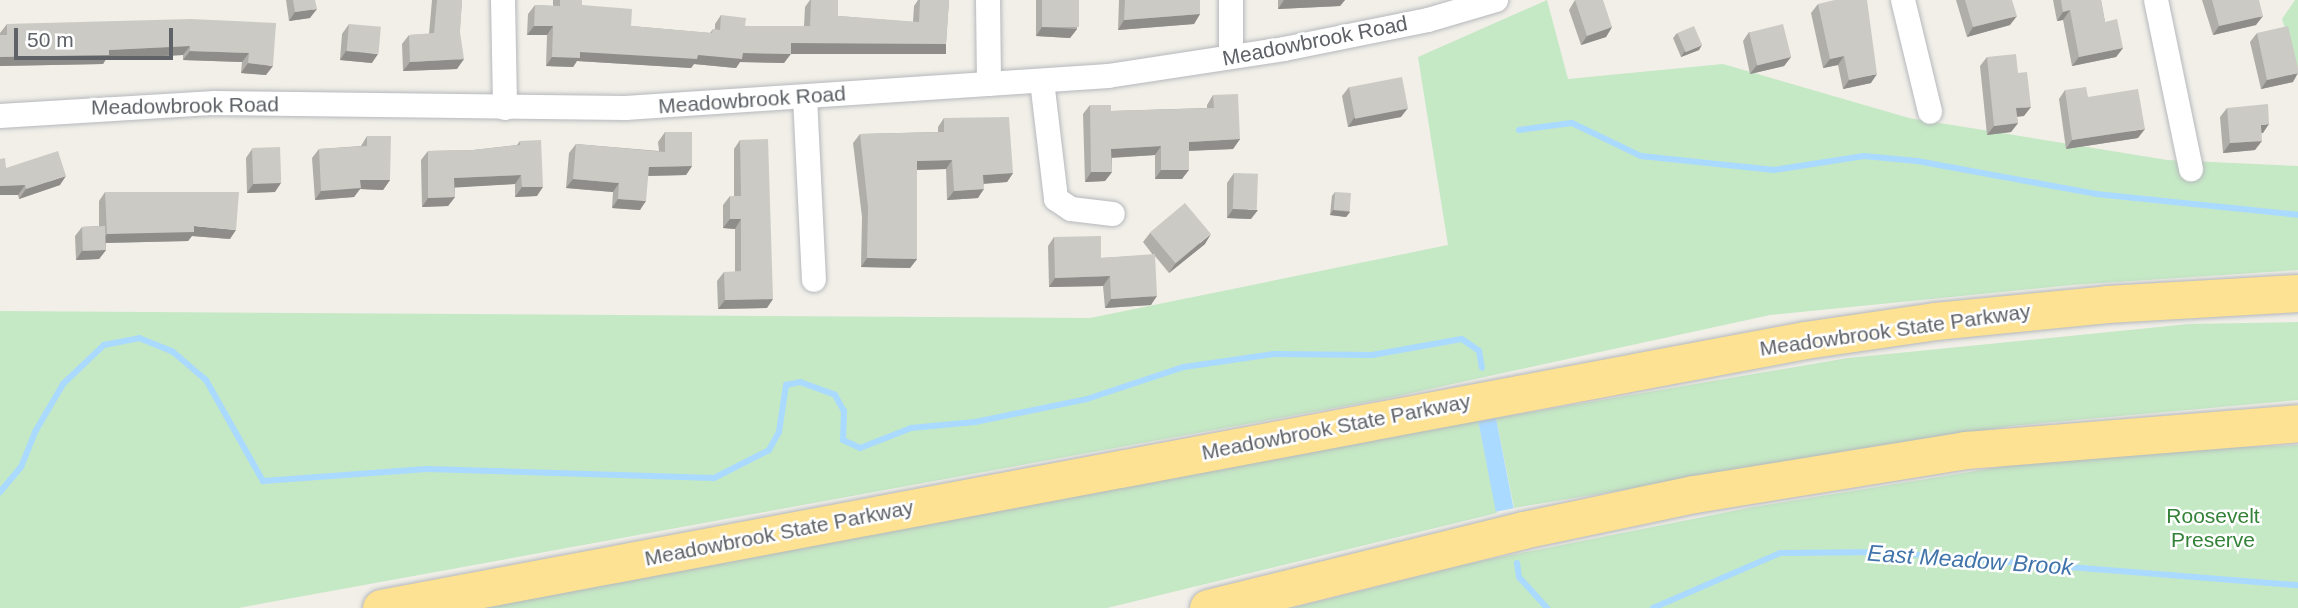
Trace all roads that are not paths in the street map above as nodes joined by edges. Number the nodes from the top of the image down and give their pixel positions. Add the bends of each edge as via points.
1 (503, 0) edge
2 (988, 0) edge
3 (1230, 0) edge
4 (1496, 0) edge
5 (1903, 0) edge
6 (2156, 0) edge
7 (1471, 5) edge
8 (1231, 57) junction
9 (1042, 81) junction
10 (989, 84) junction
11 (805, 97) junction
12 (505, 108) junction
13 (1930, 112) dead end
14 (0, 116) edge
15 (2191, 169) dead end
16 (1112, 214) dead end
17 (814, 279) dead end
18 (2298, 293) edge
19 (2298, 423) edge
20 (381, 608) edge
21 (1208, 608) edge

1 - 12 street
2 - 10 street
3 - 8 street
4 - 7 street, Meadowbrook Road
5 - 13 street
6 - 15 street
7 - 8 street, Meadowbrook Road
8 - 9 street, Meadowbrook Road
9 - 10 street, Meadowbrook Road
9 - 16 street via 1056,199 1071,209
10 - 11 street, Meadowbrook Road
11 - 12 street, Meadowbrook Road via 626,108
11 - 17 street
12 - 14 street, Meadowbrook Road via 215,103
18 - 20 highway, Meadowbrook State Parkway via 1935,321 1792,342
19 - 21 highway via 1966,450 1694,494 1523,530

